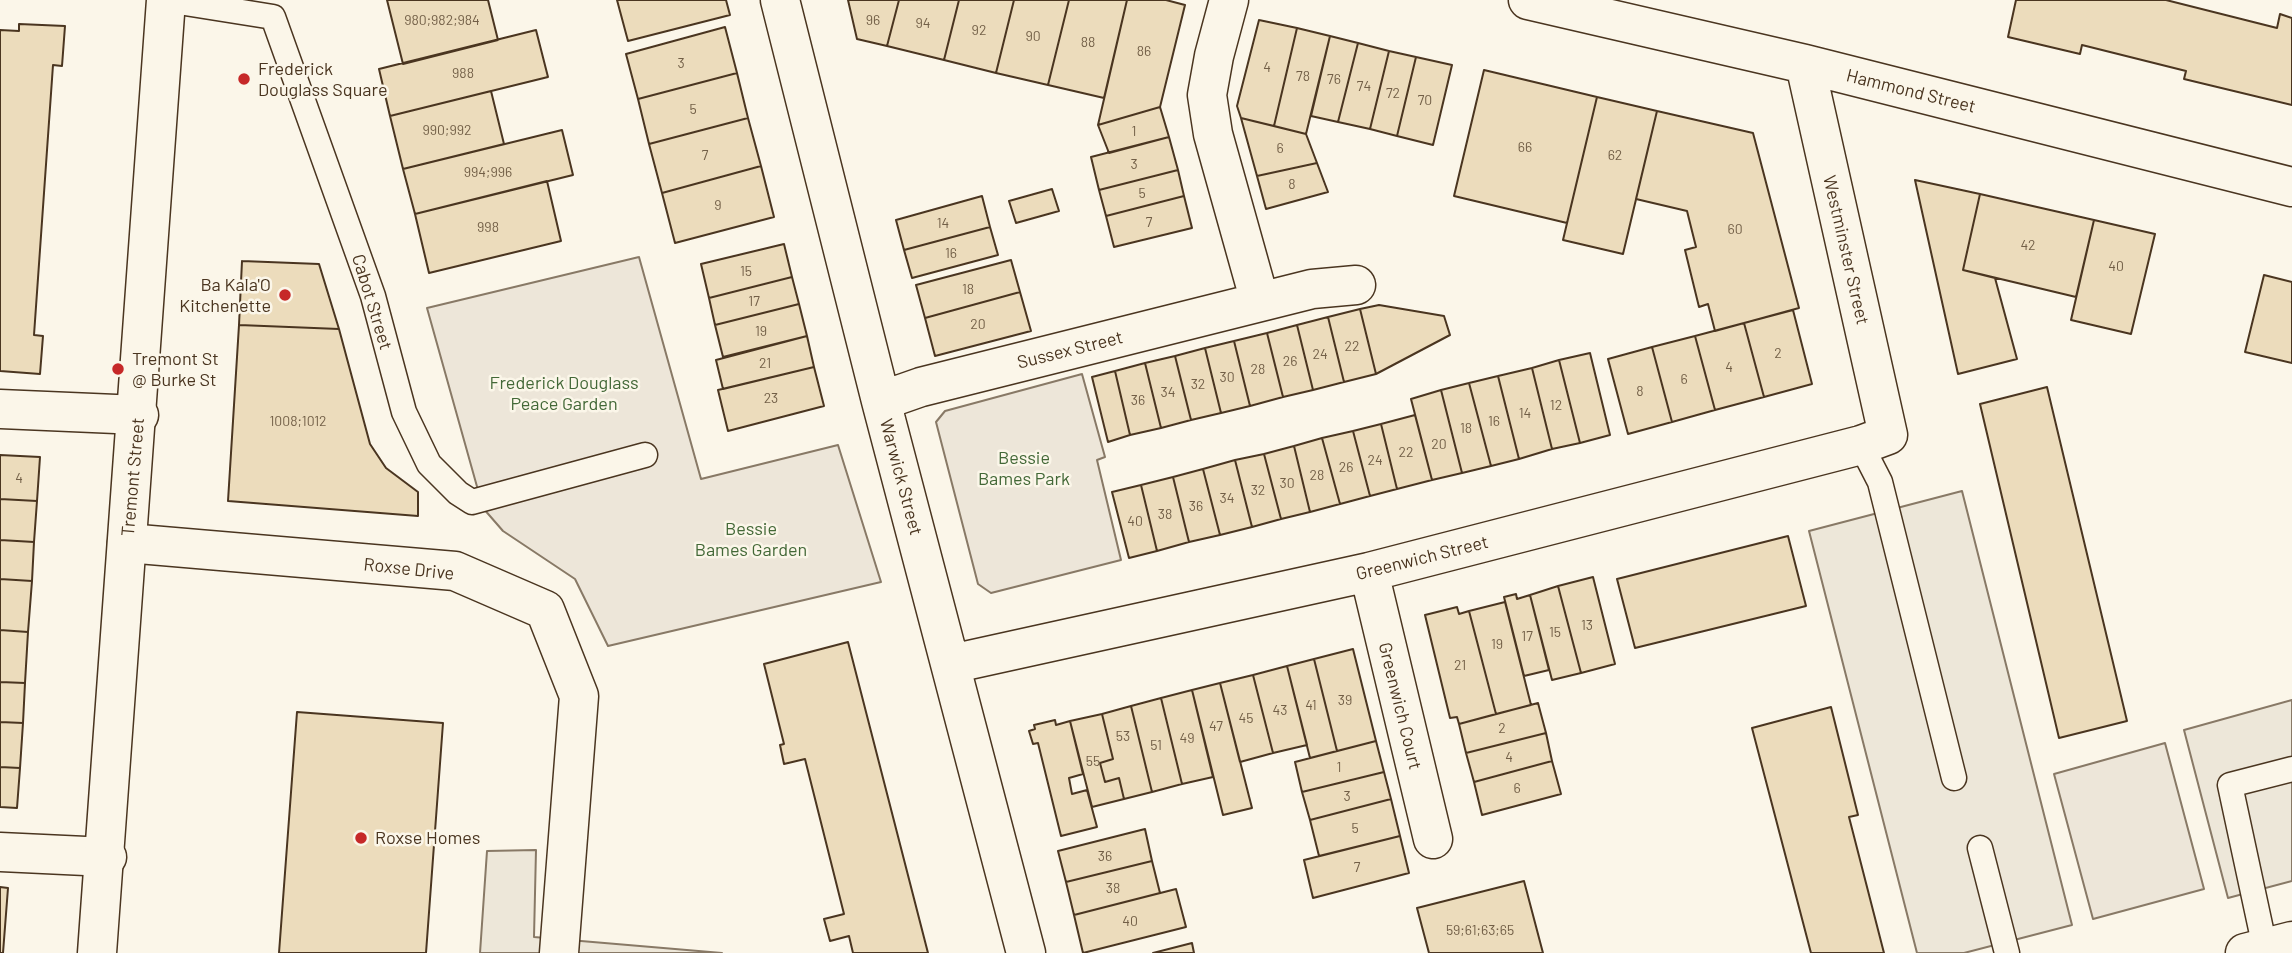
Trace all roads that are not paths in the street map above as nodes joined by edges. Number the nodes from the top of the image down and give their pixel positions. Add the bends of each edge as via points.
1 (165, 0) edge
2 (780, 0) edge
3 (1229, 0) edge
4 (1528, 0) edge
5 (1805, 64) junction
6 (2292, 187) edge
7 (1356, 285) dead end
8 (1260, 302) junction
9 (881, 401) junction
10 (0, 409) edge
11 (139, 415) junction
12 (1874, 440) junction
13 (645, 455) dead end
14 (127, 543) junction
15 (1369, 572) junction
16 (951, 664) junction
17 (2292, 769) edge
18 (1954, 778) dead end
19 (1433, 839) dead end
20 (1980, 848) dead end
21 (0, 852) edge
22 (107, 856) junction
23 (2267, 947) edge
24 (97, 953) edge
25 (559, 953) edge
26 (1026, 953) edge
27 (2007, 953) edge

1 - 11 street, Tremont Street
1 - 13 lane, Cabot Street via 273,18 373,296 404,412 429,464 458,493 472,502
2 - 9 street, Warwick Street
3 - 8 street via 1213,56 1208,95 1213,134
4 - 5 street, Hammond Street
5 - 6 street, Hammond Street
5 - 12 street, Westminster Street
7 - 8 street, Sussex Street via 1312,289
8 - 9 street, Sussex Street
9 - 16 street, Warwick Street
10 - 11 street
11 - 14 street, Tremont Street
12 - 15 street, Greenwich Street
12 - 18 lane via 1880,482
14 - 22 street, Tremont Street
14 - 25 street, Roxse Drive via 455,571 545,611 579,696
15 - 16 street, Greenwich Street
15 - 19 street, Greenwich Court
16 - 26 street, Warwick Street
17 - 23 lane via 2230,785
20 - 27 lane
21 - 22 street
22 - 24 street, Tremont Street

